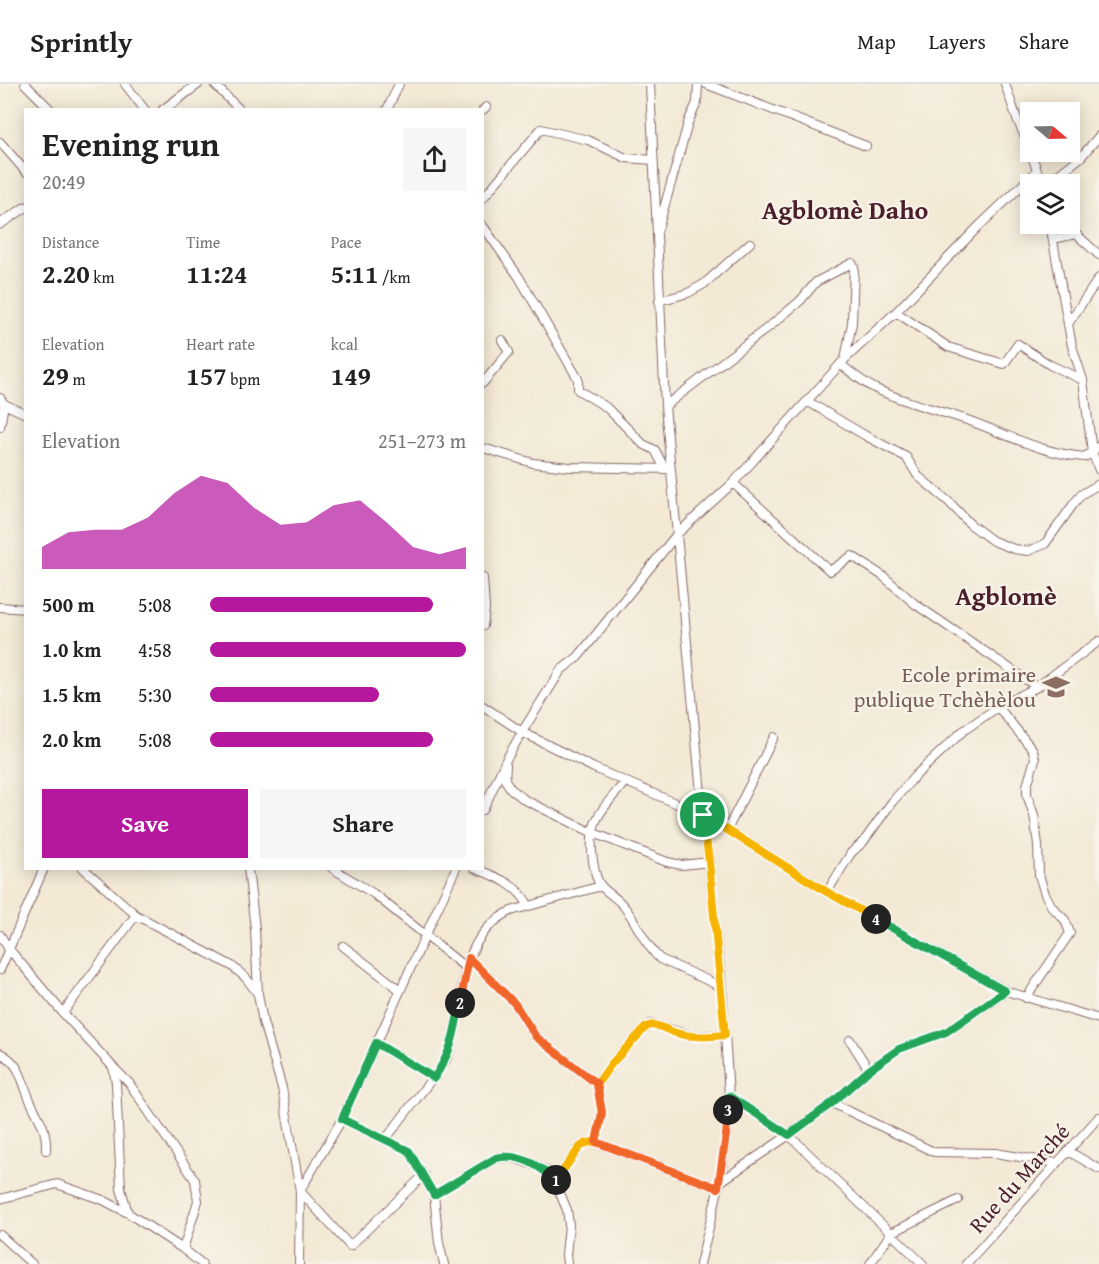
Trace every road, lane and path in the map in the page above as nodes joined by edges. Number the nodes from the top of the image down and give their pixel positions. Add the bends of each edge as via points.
1 (25, 84) edge
2 (125, 84) edge
3 (198, 84) edge
4 (214, 84) edge
5 (399, 84) edge
6 (650, 84) edge
7 (698, 84) edge
8 (706, 84) edge
9 (1005, 84) edge
10 (49, 108) edge
11 (143, 108) edge
12 (166, 108) edge
13 (238, 108) edge
14 (388, 108) edge
15 (1020, 126) edge
16 (1099, 136) edge
17 (0, 142) edge
18 (866, 146) dead end
19 (653, 160) junction
20 (1034, 162) edge
21 (24, 170) edge
22 (1037, 171) junction
23 (1038, 174) edge
24 (1057, 174) edge
25 (484, 197) edge
26 (24, 208) edge
27 (0, 224) edge
28 (484, 227) edge
29 (1052, 234) edge
30 (656, 236) junction
31 (1053, 239) junction
32 (750, 243) dead end
33 (1099, 255) edge
34 (1099, 278) edge
35 (659, 301) junction
36 (896, 312) junction
37 (1068, 324) junction
38 (502, 340) dead end
39 (842, 362) junction
40 (1083, 380) junction
41 (484, 382) edge
42 (2, 401) edge
43 (807, 401) junction
44 (665, 406) junction
45 (24, 413) edge
46 (0, 427) edge
47 (484, 448) edge
48 (1096, 449) edge
49 (667, 469) junction
50 (1099, 470) edge
51 (733, 483) junction
52 (1099, 484) edge
53 (677, 534) junction
54 (484, 594) edge
55 (0, 607) edge
56 (24, 609) edge
57 (484, 618) edge
58 (1099, 641) edge
59 (1037, 687) junction
60 (484, 707) edge
61 (999, 707) junction
62 (522, 732) junction
63 (774, 737) dead end
64 (506, 760) junction
65 (625, 782) junction
66 (484, 808) edge
67 (703, 815) junction
68 (727, 830) junction
69 (591, 832) junction
70 (709, 862) junction
71 (43, 870) edge
72 (85, 870) edge
73 (248, 870) edge
74 (335, 870) edge
75 (455, 870) edge
76 (478, 870) edge
77 (601, 886) junction
78 (827, 892) junction
79 (528, 905) junction
80 (136, 915) junction
81 (0, 934) edge
82 (425, 935) junction
83 (343, 946) dead end
84 (0, 948) edge
85 (9, 949) junction
86 (469, 958) junction
87 (466, 968) junction
88 (0, 970) edge
89 (722, 987) junction
90 (400, 990) junction
91 (1005, 991) junction
92 (258, 994) junction
93 (1026, 998) junction
94 (63, 1013) junction
95 (1099, 1019) edge
96 (725, 1035) junction
97 (850, 1040) dead end
98 (376, 1043) junction
99 (0, 1053) edge
100 (113, 1067) junction
101 (869, 1070) junction
102 (434, 1078) junction
103 (597, 1084) junction
104 (729, 1096) junction
105 (832, 1103) junction
106 (1099, 1117) edge
107 (342, 1119) junction
108 (789, 1135) junction
109 (385, 1140) junction
110 (596, 1142) junction
111 (46, 1150) dead end
112 (1068, 1151) junction
113 (1057, 1163) junction
114 (1099, 1169) edge
115 (424, 1175) junction
116 (555, 1181) junction
117 (719, 1185) junction
118 (300, 1191) junction
119 (434, 1195) junction
120 (0, 1199) edge
121 (958, 1200) dead end
122 (128, 1214) junction
123 (891, 1233) junction
124 (0, 1235) edge
125 (183, 1249) junction
126 (32, 1264) edge
127 (202, 1264) edge
128 (299, 1264) edge
129 (444, 1264) edge
130 (567, 1264) edge
131 (700, 1264) edge
132 (870, 1264) edge
133 (923, 1264) edge
134 (966, 1264) edge

1 - 10 street
2 - 11 street
3 - 12 main road
4 - 13 street
5 - 14 street
6 - 19 street
7 - 30 street via 697,103
8 - 18 street
9 - 15 street
16 - 24 street via 1081,157
17 - 21 street
19 - 25 street via 626,158 588,140 541,129
19 - 30 street
20 - 22 street
22 - 23 street
22 - 36 street
26 - 27 main road
28 - 49 street via 519,277 578,379 578,390 606,407 643,444 655,450
29 - 31 street
30 - 35 street
31 - 33 street via 1076,234
31 - 37 street
32 - 35 street via 704,284
34 - 37 street
35 - 44 street
36 - 39 street
36 - 40 street via 960,352 1004,364 1018,344
37 - 40 street
38 - 41 street via 509,352
39 - 43 street
39 - 44 street via 852,323 852,263 816,282 777,320
39 - 48 street via 873,387 1021,441 1066,456 1085,457
40 - 48 street
42 - 45 street
42 - 46 street
43 - 51 street
43 - 52 street via 906,457 918,476 970,524 993,541 1014,549 1028,551 1045,544 1082,494
44 - 49 street
47 - 49 street via 533,463
48 - 50 street
49 - 53 street
51 - 53 street
51 - 59 street via 830,571 852,556
53 - 62 street via 578,657 561,670
53 - 67 street
54 - 57 street
55 - 56 street
58 - 59 street
59 - 61 street
60 - 62 street
61 - 78 street via 963,731 915,776 851,853
61 - 93 street via 1033,750 1035,759 1027,795 1034,815 1039,875 1052,908 1065,920 1070,933
62 - 64 street
62 - 65 street
63 - 68 street
64 - 66 street
64 - 69 street via 505,780 511,789 525,800
65 - 67 street
65 - 69 street via 605,806
67 - 68 street
67 - 70 street
68 - 78 street
69 - 70 street via 667,862
69 - 77 street via 593,865
70 - 89 street
71 - 85 street
72 - 80 street
73 - 92 street
74 - 82 street via 374,894
75 - 82 street
76 - 79 street via 512,886 523,894
77 - 79 street
77 - 89 street via 617,898 660,959
78 - 91 street
79 - 86 street via 491,923
80 - 92 street via 232,966
80 - 94 street
81 - 85 street
82 - 87 street
82 - 90 street
83 - 90 street
84 - 85 street
85 - 88 street
85 - 94 street
86 - 87 street
86 - 103 street via 515,1004 536,1037
87 - 102 street via 452,1047
89 - 96 street
90 - 98 street
91 - 93 street
91 - 101 street via 946,1032 899,1049
92 - 118 street via 282,1088
93 - 95 street
94 - 100 street
96 - 103 street via 693,1036 651,1024
96 - 104 street
97 - 101 street
98 - 102 street
98 - 107 street
99 - 111 street via 9,1057 24,1080 28,1098 47,1133
100 - 122 street via 121,1190
100 - 125 street via 129,1083 195,1180 198,1201
101 - 105 street
102 - 109 street
103 - 110 street via 602,1113
104 - 108 street
104 - 117 street
105 - 108 street
105 - 113 street via 934,1152 994,1153
106 - 112 street, Rue du Marché
107 - 109 street
107 - 118 street
108 - 117 street
108 - 123 street
109 - 115 street via 409,1151
110 - 116 street via 580,1147
110 - 117 street
112 - 113 street, Rue du Marché
112 - 114 street
113 - 134 street, Rue du Marché
115 - 118 street via 350,1246
115 - 119 street
116 - 119 street via 548,1172 525,1160 504,1156
116 - 130 street via 568,1217
117 - 131 street
118 - 128 street
119 - 129 street
120 - 122 street via 57,1184 103,1200
121 - 123 street
122 - 125 street
123 - 132 street
123 - 133 street
124 - 126 street
125 - 127 street

